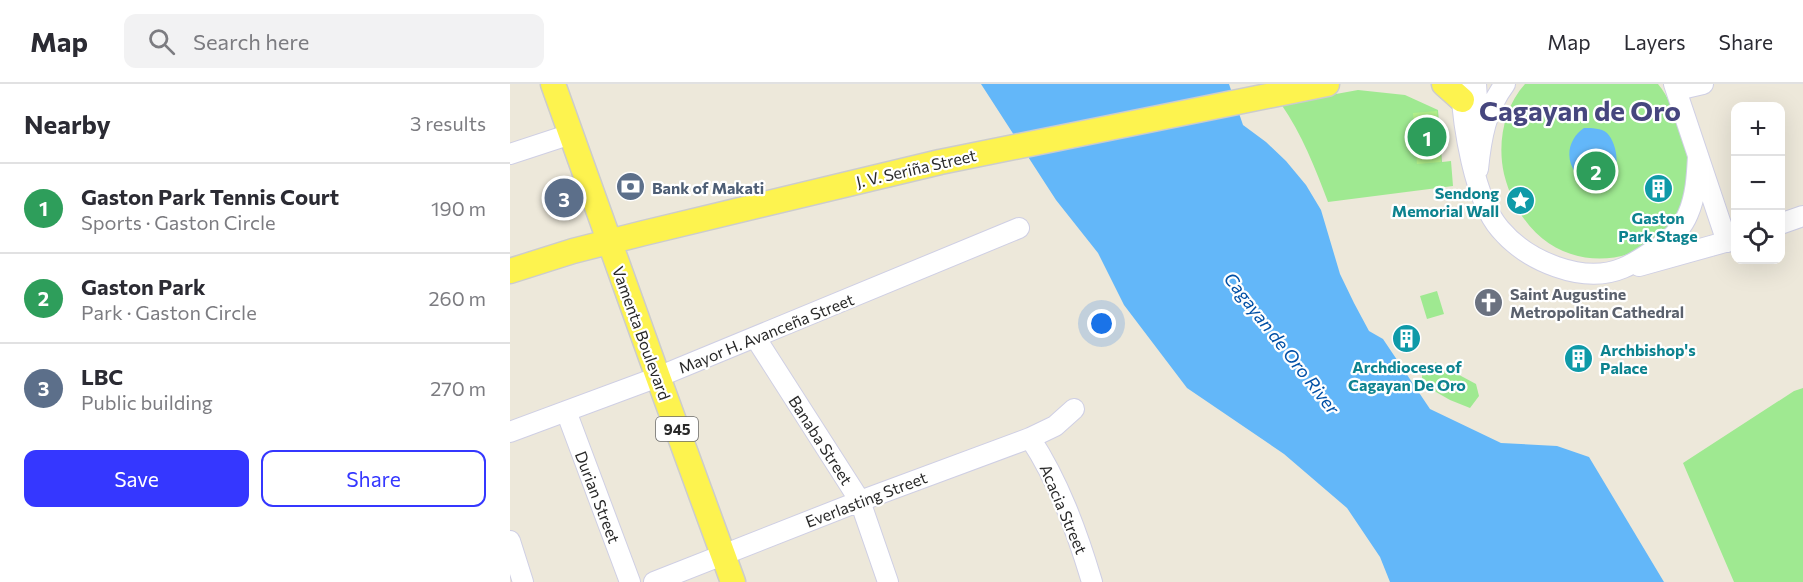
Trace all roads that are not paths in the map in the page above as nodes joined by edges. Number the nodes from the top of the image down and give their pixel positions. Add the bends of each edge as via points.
1 (553, 84) edge
2 (1325, 84) edge
3 (1444, 84) edge
4 (1505, 84) edge
5 (1703, 84) edge
6 (1674, 86) edge
7 (1466, 89) edge
8 (571, 134) junction
9 (1480, 145) junction
10 (510, 154) edge
11 (1698, 156) junction
12 (1477, 178) junction
13 (1803, 216) edge
14 (1785, 222) edge
15 (1019, 228) dead end
16 (1731, 241) edge
17 (609, 242) junction
18 (1622, 269) junction
19 (510, 271) edge
20 (755, 337) junction
21 (658, 377) junction
22 (1074, 409) dead end
23 (566, 411) junction
24 (510, 432) edge
25 (1030, 438) junction
26 (860, 501) junction
27 (510, 541) edge
28 (724, 555) junction
29 (523, 582) edge
30 (630, 582) edge
31 (654, 582) edge
32 (734, 582) edge
33 (888, 582) edge
34 (1092, 582) edge

1 - 8 main road, Vamenta Boulevard / 945
2 - 17 main road, J. V. Seriña Street via 940,162
3 - 7 main road
4 - 9 street via 1487,117
5 - 6 street
6 - 11 street
7 - 9 street
7 - 12 street via 1467,146
8 - 10 street
8 - 17 main road, Vamenta Boulevard / 945
9 - 12 street
11 - 16 street
11 - 18 street via 1693,201 1683,224 1663,245
12 - 18 street via 1494,222 1524,251 1568,270 1598,273
13 - 14 street
15 - 20 street, Mayor H. Avanceña Street
16 - 18 street
17 - 19 main road, J. V. Seriña Street
17 - 21 main road, Vamenta Boulevard / 945
20 - 21 street, Mayor H. Avanceña Street
20 - 26 street, Banaba Street
21 - 23 street, Mayor H. Avanceña Street
21 - 28 main road, Vamenta Boulevard / 945
22 - 25 street, Everlasting Street via 1055,426
23 - 24 street, Mayor H. Avanceña Street
23 - 30 street, Durian Street
25 - 26 street, Everlasting Street
25 - 34 street, Acacia Street via 1054,479
26 - 28 street, Everlasting Street
26 - 33 street, Banaba Street
27 - 29 street
28 - 31 street, Everlasting Street
28 - 32 main road, Vamenta Boulevard / 945

